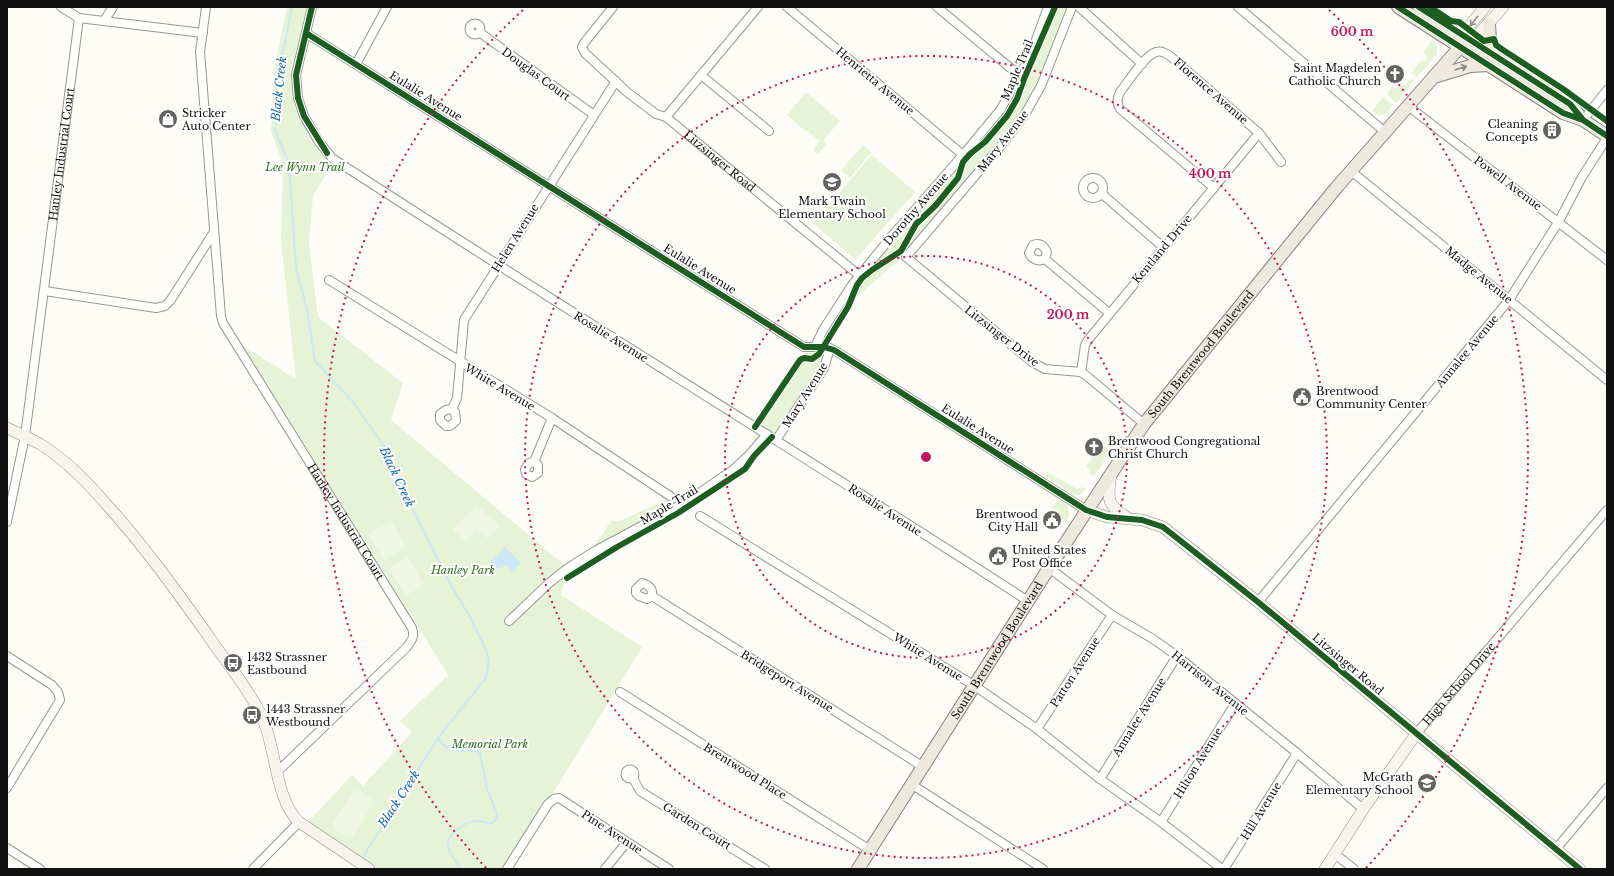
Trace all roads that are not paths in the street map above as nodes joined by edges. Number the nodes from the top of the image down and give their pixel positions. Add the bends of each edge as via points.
1 (61, 7) edge
2 (113, 7) edge
3 (206, 7) edge
4 (312, 7) edge
5 (387, 7) edge
6 (613, 7) edge
7 (758, 7) edge
8 (787, 7) edge
9 (937, 7) edge
10 (1048, 7) edge
11 (1072, 7) edge
12 (1079, 7) edge
13 (1238, 7) edge
14 (1398, 7) edge
15 (1419, 7) edge
16 (1485, 7) edge
17 (1502, 7) edge
18 (79, 18) junction
19 (104, 21) junction
20 (1489, 24) junction
21 (479, 32) dead end
22 (306, 33) junction
23 (202, 34) junction
24 (1465, 41) junction
25 (1501, 59) junction
26 (356, 64) junction
27 (1142, 64) junction
28 (1490, 65) junction
29 (701, 75) junction
30 (1020, 76) junction
31 (1433, 77) junction
32 (616, 80) junction
33 (1607, 90) edge
34 (1408, 106) junction
35 (594, 115) junction
36 (666, 117) junction
37 (1583, 120) junction
38 (769, 131) dead end
39 (1385, 132) junction
40 (1259, 133) junction
41 (1607, 137) edge
42 (964, 155) junction
43 (1281, 162) dead end
44 (1351, 171) junction
45 (549, 185) junction
46 (1214, 188) junction
47 (1101, 193) dead end
48 (1558, 221) junction
49 (214, 232) junction
50 (1164, 247) junction
51 (906, 257) joint
52 (1045, 259) dead end
53 (1607, 260) edge
54 (498, 266) junction
55 (860, 276) junction
56 (329, 280) dead end
57 (45, 291) junction
58 (1510, 300) junction
59 (1109, 313) junction
60 (815, 348) junction
61 (830, 348) junction
62 (459, 362) junction
63 (1081, 372) junction
64 (1607, 380) edge
65 (452, 409) dead end
66 (552, 418) junction
67 (1144, 424) junction
68 (7, 428) edge
69 (767, 434) junction
70 (25, 436) junction
71 (776, 440) junction
72 (534, 462) dead end
73 (1111, 473) junction
74 (670, 496) dead end
75 (1086, 510) junction
76 (1607, 510) edge
77 (700, 516) dead end
78 (1129, 518) junction
79 (7, 522) edge
80 (1048, 568) junction
81 (652, 596) dead end
82 (1028, 601) junction
83 (1258, 602) junction
84 (1112, 615) junction
85 (509, 621) dead end
86 (7, 656) edge
87 (1177, 656) junction
88 (975, 686) junction
89 (620, 692) dead end
90 (1235, 704) junction
91 (1037, 729) junction
92 (1416, 734) junction
93 (1297, 753) junction
94 (922, 766) junction
95 (278, 771) junction
96 (633, 778) dead end
97 (1100, 779) junction
98 (911, 784) junction
99 (7, 788) edge
100 (1607, 788) edge
101 (1363, 809) junction
102 (299, 822) junction
103 (1161, 822) junction
104 (627, 842) junction
105 (7, 848) edge
106 (1556, 849) junction
107 (870, 850) junction
108 (1335, 854) junction
109 (368, 868) edge
110 (40, 869) edge
111 (253, 869) edge
112 (507, 869) edge
113 (605, 869) edge
114 (669, 869) edge
115 (766, 869) edge
116 (858, 869) edge
117 (1043, 869) edge
118 (1223, 869) edge
119 (1325, 869) edge
120 (1354, 869) edge
121 (1580, 869) edge

1 - 18 street
2 - 19 street
3 - 23 street, Hanley Industrial Court
4 - 22 street, Rosalie Avenue
5 - 26 street
6 - 32 street, Litzsinger Road via 582,47 585,53
7 - 29 street
8 - 42 street, Henrietta Avenue
9 - 30 street
10 - 30 street, Dorothy Avenue
11 - 51 street, Mary Avenue via 1041,86 1024,116
12 - 27 street
13 - 39 street
14 - 24 main road
15 - 24 main road
16 -> 24 street, South Brentwood Boulevard via 1470,25
17 - 20 street, South Brentwood Boulevard
18 - 19 street
18 - 57 street, Hanley Industrial Court
19 - 23 street
20 - 24 street, South Brentwood Boulevard
20 - 25 main road via 1490,40
21 - 35 street, Douglas Court
22 - 26 street, Eulalie Avenue
22 - 54 street, Rosalie Avenue via 296,76 298,98 304,116 327,153
23 - 49 street, Hanley Industrial Court via 200,52
24 - 25 main road
24 - 28 main road
24 - 31 main road, South Brentwood Boulevard
25 - 37 main road via 1570,104
26 - 45 street, Eulalie Avenue
27 - 40 street, Florence Avenue via 1156,52 1167,54
27 - 46 street via 1118,96 1120,109
31 -> 28 main road via 1470,66
28 - 37 main road via 1563,113
29 - 36 street
29 - 38 street
30 - 42 street, Dorothy Avenue via 1001,109
31 - 34 main road, South Brentwood Boulevard
32 - 35 street, Helen Avenue
32 - 36 street, Litzsinger Road via 627,92 656,114
33 - 37 street
34 - 39 main road, South Brentwood Boulevard
34 - 48 street, Powell Avenue
35 - 45 street, Helen Avenue
36 - 55 street, Litzsinger Road
37 - 41 main road
39 - 44 main road, South Brentwood Boulevard
40 - 43 street, Florence Avenue
40 - 46 street, Kentland Drive
41 - 48 street, Annalee Avenue
42 - 55 street, Dorothy Avenue
44 - 58 street, Madge Avenue
44 - 67 main road, South Brentwood Boulevard
45 - 54 street, Helen Avenue
45 - 60 street, Eulalie Avenue via 804,347
46 - 50 street, Kentland Drive
47 - 50 street
48 - 53 street, Powell Avenue
48 - 58 street, Annalee Avenue
49 - 57 street via 165,306 156,308
49 - 95 street, Hanley Industrial Court via 219,309 223,323 414,634 406,648
50 - 59 street, Kentland Drive
51 - 63 street, Litzsinger Drive via 1032,362 1051,370
52 - 59 street
54 - 62 street, Helen Avenue via 464,320
54 - 69 street, Rosalie Avenue
55 - 60 street, Dorothy Avenue via 823,330
56 - 62 street, White Avenue
57 - 70 street, Hanley Industrial Court
58 - 64 street, Madge Avenue
58 - 83 street, Annalee Avenue
59 - 63 street, Kentland Drive via 1085,345
60 - 61 street, Eulalie Avenue
61 - 71 street, Mary Avenue via 824,368
61 - 75 street, Eulalie Avenue
62 - 65 street, Helen Avenue via 457,398
62 - 66 street, White Avenue
63 - 67 street
66 - 72 street
66 - 74 street, White Avenue
67 - 73 main road, South Brentwood Boulevard
68 - 70 street
69 - 71 street, Rosalie Avenue
69 - 85 street via 734,469 686,502 568,568
70 - 79 street, Hanley Industrial Court
70 - 95 street via 54,453 78,475 138,539 160,568 261,715
71 - 82 street, Rosalie Avenue
73 - 75 main road, South Brentwood Boulevard
73 - 78 street via 1111,506
75 - 78 street, Litzsinger Road via 1107,517
75 - 80 main road, South Brentwood Boulevard
76 - 92 street, High School Drive
77 - 88 street, White Avenue
78 - 83 street, Litzsinger Road via 1163,527
80 - 82 main road, South Brentwood Boulevard
80 - 84 street, Harrison Avenue
81 - 94 street, Bridgeport Avenue
82 - 88 main road, South Brentwood Boulevard
83 - 92 street, Litzsinger Road
84 - 87 street, Harrison Avenue
84 - 91 street, Patton Avenue
86 - 99 street via 52,685 60,700
87 - 90 street, Harrison Avenue
87 - 97 street, Annalee Avenue
88 - 91 street, White Avenue
88 - 94 main road, South Brentwood Boulevard
89 - 107 street, Brentwood Place
90 - 93 street, Harrison Avenue
90 - 103 street, Hilton Avenue
91 - 97 street, White Avenue
92 - 101 street, High School Drive
92 - 106 street, Litzsinger Road
93 - 101 street, Harrison Avenue
93 - 118 street, Hill Avenue
94 - 98 main road, South Brentwood Boulevard
95 - 102 street via 288,810
96 - 115 street, Garden Court via 640,791
97 - 103 street, White Avenue
98 - 107 main road, South Brentwood Boulevard
98 - 117 street
100 - 106 street
101 - 108 street, High School Drive
102 - 109 street
102 - 111 street
103 - 118 street, White Avenue
104 - 112 street, Pine Avenue via 559,798 554,799 548,804
104 - 113 street
104 - 114 street, Pine Avenue
105 - 110 street
106 - 121 street, Litzsinger Road
107 - 116 main road, South Brentwood Boulevard
108 - 119 street, High School Drive
108 - 120 street

